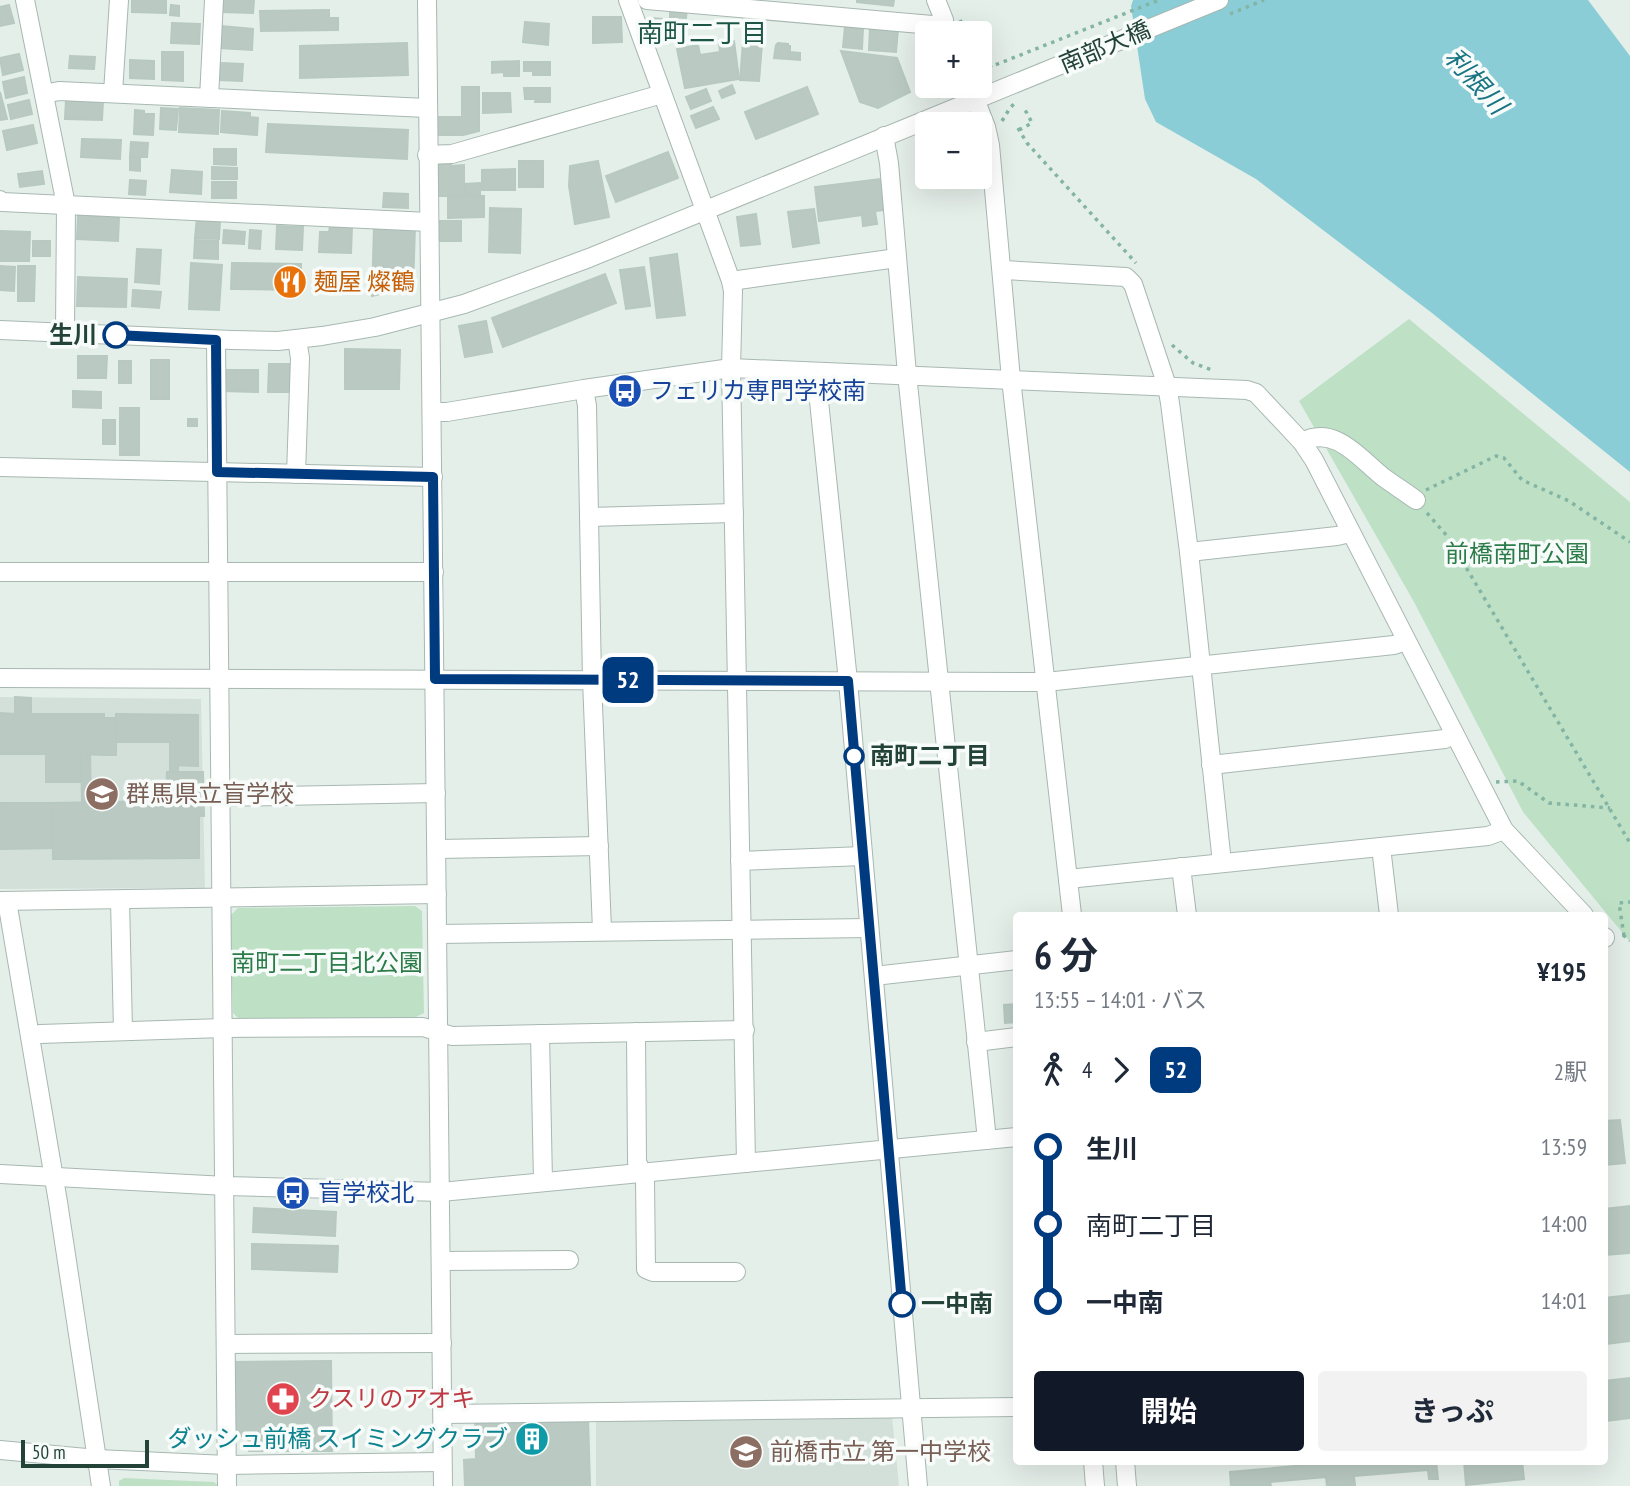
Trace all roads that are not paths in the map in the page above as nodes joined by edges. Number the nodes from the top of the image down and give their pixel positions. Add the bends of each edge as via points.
1 (24, 0) edge
2 (119, 0) edge
3 (214, 0) edge
4 (426, 0) edge
5 (628, 0) edge
6 (647, 0) edge
7 (936, 0) edge
8 (1219, 0) edge
9 (758, 5) edge
10 (113, 93) junction
11 (44, 94) junction
12 (662, 94) junction
13 (209, 98) junction
14 (975, 99) junction
15 (427, 108) junction
16 (884, 136) junction
17 (428, 155) junction
18 (0, 200) edge
19 (66, 205) junction
20 (704, 211) junction
21 (429, 222) junction
22 (897, 258) junction
23 (1003, 270) junction
24 (731, 281) junction
25 (431, 313) junction
26 (0, 330) edge
27 (65, 333) junction
28 (297, 339) junction
29 (216, 340) junction
30 (731, 368) junction
31 (816, 372) junction
32 (907, 374) junction
33 (1010, 379) junction
34 (1167, 386) junction
35 (584, 389) junction
36 (432, 412) junction
37 (1302, 442) junction
38 (0, 467) edge
39 (217, 472) junction
40 (296, 474) junction
41 (433, 477) junction
42 (1416, 500) road end
43 (734, 513) junction
44 (589, 517) junction
45 (1350, 533) junction
46 (1189, 552) junction
47 (0, 572) edge
48 (434, 572) junction
49 (219, 573) junction
50 (1406, 641) junction
51 (1202, 666) junction
52 (0, 677) edge
53 (220, 679) junction
54 (435, 679) junction
55 (592, 680) junction
56 (736, 681) junction
57 (848, 681) junction
58 (940, 682) junction
59 (1046, 682) junction
60 (1454, 733) junction
61 (1211, 765) junction
62 (436, 793) junction
63 (221, 797) junction
64 (1504, 830) junction
65 (598, 846) junction
66 (1381, 847) junction
67 (437, 849) junction
68 (863, 856) junction
69 (740, 860) junction
70 (1222, 863) junction
71 (1181, 867) junction
72 (1068, 879) junction
73 (438, 894) junction
74 (222, 898) junction
75 (120, 900) junction
76 (4, 901) edge
77 (1072, 912) edge
78 (1187, 912) edge
79 (1389, 912) edge
80 (1581, 912) edge
81 (869, 928) junction
82 (602, 930) junction
83 (741, 930) junction
84 (438, 934) junction
85 (1013, 960) edge
86 (967, 965) junction
87 (874, 976) junction
88 (223, 1028) junction
89 (745, 1030) junction
90 (123, 1031) junction
91 (439, 1031) junction
92 (636, 1032) junction
93 (540, 1034) junction
94 (30, 1036) junction
95 (1013, 1037) edge
96 (976, 1042) junction
97 (1013, 1137) edge
98 (987, 1140) junction
99 (889, 1149) junction
100 (746, 1163) junction
101 (640, 1173) junction
102 (0, 1174) edge
103 (54, 1178) junction
104 (543, 1182) junction
105 (226, 1186) junction
106 (441, 1192) junction
107 (569, 1260) dead end
108 (441, 1261) junction
109 (736, 1272) dead end
110 (442, 1343) junction
111 (226, 1344) junction
112 (911, 1407) junction
113 (1013, 1407) edge
114 (443, 1414) junction
115 (0, 1451) edge
116 (97, 1459) junction
117 (442, 1462) junction
118 (227, 1465) junction
119 (1093, 1465) edge
120 (1125, 1465) edge
121 (102, 1486) edge
122 (227, 1486) edge
123 (443, 1486) edge
124 (918, 1486) edge
125 (1095, 1486) edge
126 (1127, 1486) edge

1 - 11 street
2 - 10 street
3 - 13 street
4 - 15 street
5 - 12 street
6 - 9 street
7 - 9 street via 944,20 936,25
8 - 14 street, 南部大橋
10 - 11 street
10 - 13 street
11 - 19 street
12 - 17 street via 452,154
12 - 20 street
13 - 15 street
14 - 16 street, 南部大橋
14 - 23 street via 990,145
15 - 17 street
16 - 20 street, 南部大橋
16 - 22 street
17 - 21 street
18 - 19 street
19 - 21 street
19 - 27 street
20 - 24 street
20 - 25 street, 南部大橋 via 532,281
21 - 25 street
22 - 24 street
22 - 32 street
23 - 33 street
23 - 34 street via 1130,279
24 - 30 street
25 - 28 street, 南部大橋
25 - 36 street
26 - 27 street, 南部大橋
27 - 29 street, 南部大橋
28 - 29 street, 南部大橋
28 - 40 street
29 - 39 street
30 - 31 street
30 - 35 street
30 - 43 street
31 - 32 street
31 - 57 street
32 - 33 street
32 - 58 street
33 - 34 street
33 - 59 street
34 - 37 street via 1256,393
34 - 46 street
35 - 36 street
35 - 44 street
36 - 41 street
37 - 42 street via 1325,438 1347,444 1382,477
37 - 45 street
38 - 39 street
39 - 40 street
39 - 49 street
40 - 41 street
41 - 48 street
43 - 44 street
43 - 56 street
44 - 55 street
45 - 46 street
45 - 50 street
46 - 51 street
47 - 49 street
48 - 49 street
48 - 54 street
49 - 53 street
50 - 51 street
50 - 60 street
51 - 59 street
51 - 61 street
52 - 53 street
53 - 54 street
53 - 63 street
54 - 55 street
54 - 62 street
55 - 56 street
55 - 65 street
56 - 57 street
56 - 69 street
57 - 58 street
57 - 68 street
58 - 59 street
58 - 86 street
59 - 72 street
60 - 61 street via 1445,739
60 - 64 street
61 - 70 street
62 - 63 street
62 - 67 street
63 - 74 street
64 - 66 street via 1488,836
64 - 80 street
65 - 67 street
65 - 82 street
66 - 70 street
66 - 79 street
67 - 73 street
68 - 69 street
68 - 81 street
69 - 83 street
70 - 71 street
71 - 72 street
71 - 78 street
72 - 77 street
73 - 74 street
73 - 84 street
74 - 75 street
74 - 88 street
75 - 76 street
75 - 90 street
76 - 94 street
81 - 83 street
81 - 87 street
82 - 83 street
82 - 84 street
83 - 89 street
84 - 91 street
85 - 86 street
86 - 87 street
86 - 96 street
87 - 99 street
88 - 90 street
88 - 91 street via 423,1027
88 - 105 street
89 - 92 street
89 - 100 street
90 - 94 street
91 - 93 street via 452,1036
91 - 106 street
92 - 93 street
92 - 101 street via 636,1162
93 - 104 street
94 - 103 street
95 - 96 street
96 - 98 street
97 - 98 street
98 - 99 street
99 - 100 street
99 - 112 street
100 - 101 street
101 - 104 street
101 - 109 street via 645,1179 646,1269
102 - 103 street
103 - 105 street
103 - 116 street
104 - 106 street
105 - 106 street
105 - 111 street
106 - 108 street
107 - 108 street
108 - 110 street
110 - 111 street
110 - 114 street
111 - 118 street
112 - 113 street
112 - 114 street
112 - 124 street
114 - 117 street
115 - 116 street
116 - 118 street
116 - 121 street
117 - 118 street
117 - 123 street
118 - 122 street
119 - 125 street
120 - 126 street

